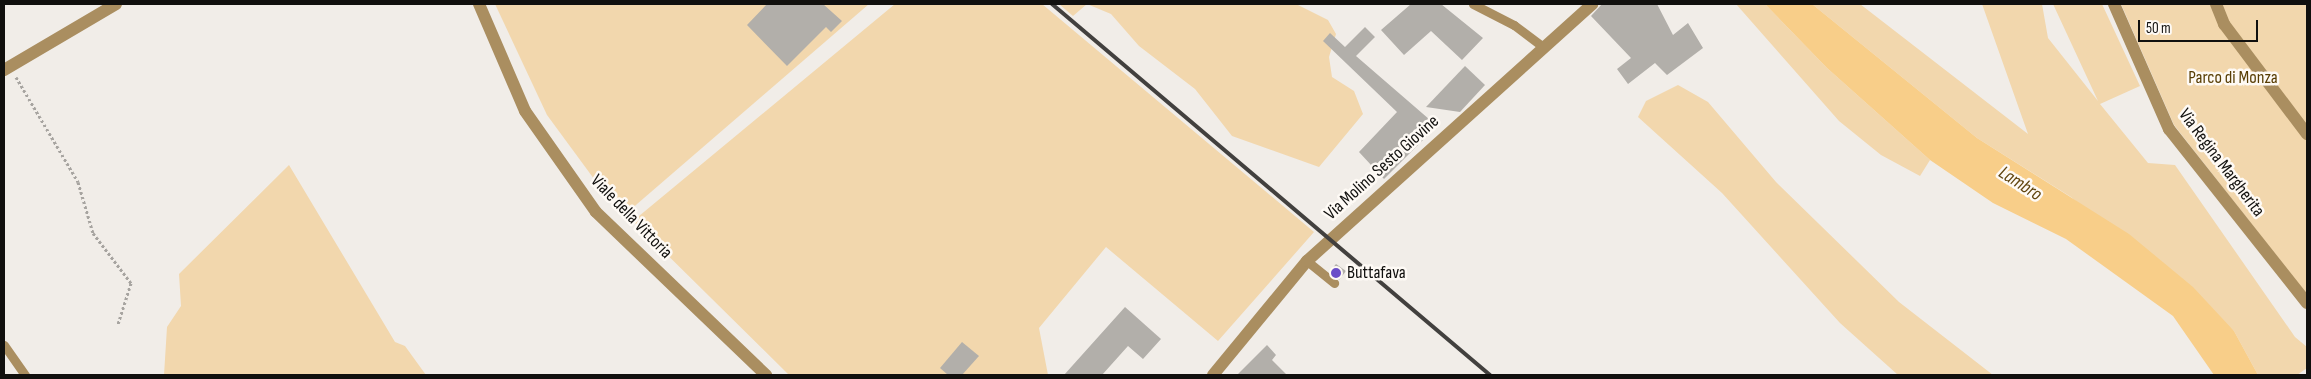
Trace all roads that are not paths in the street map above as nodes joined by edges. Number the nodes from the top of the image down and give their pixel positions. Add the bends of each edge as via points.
1 (116, 4) edge
2 (479, 4) edge
3 (1473, 4) edge
4 (1592, 4) edge
5 (2114, 4) edge
6 (2216, 4) edge
7 (1543, 47) junction
8 (7, 69) edge
9 (2307, 134) edge
10 (1307, 261) junction
11 (1334, 283) dead end
12 (2307, 303) edge
13 (4, 344) edge
14 (25, 375) edge
15 (766, 375) edge
16 (1213, 375) edge

1 - 8 street
2 - 15 street, Viale della Vittoria via 525,111 596,212
3 - 7 lane via 1514,25
4 - 7 street, Via Molino Sesto Giovine
5 - 12 street, Via Regina Margherita via 2169,129
6 - 9 street via 2224,24
7 - 10 street, Via Molino Sesto Giovine
10 - 11 lane
10 - 16 street, Via Molino Sesto Giovine
13 - 14 lane

